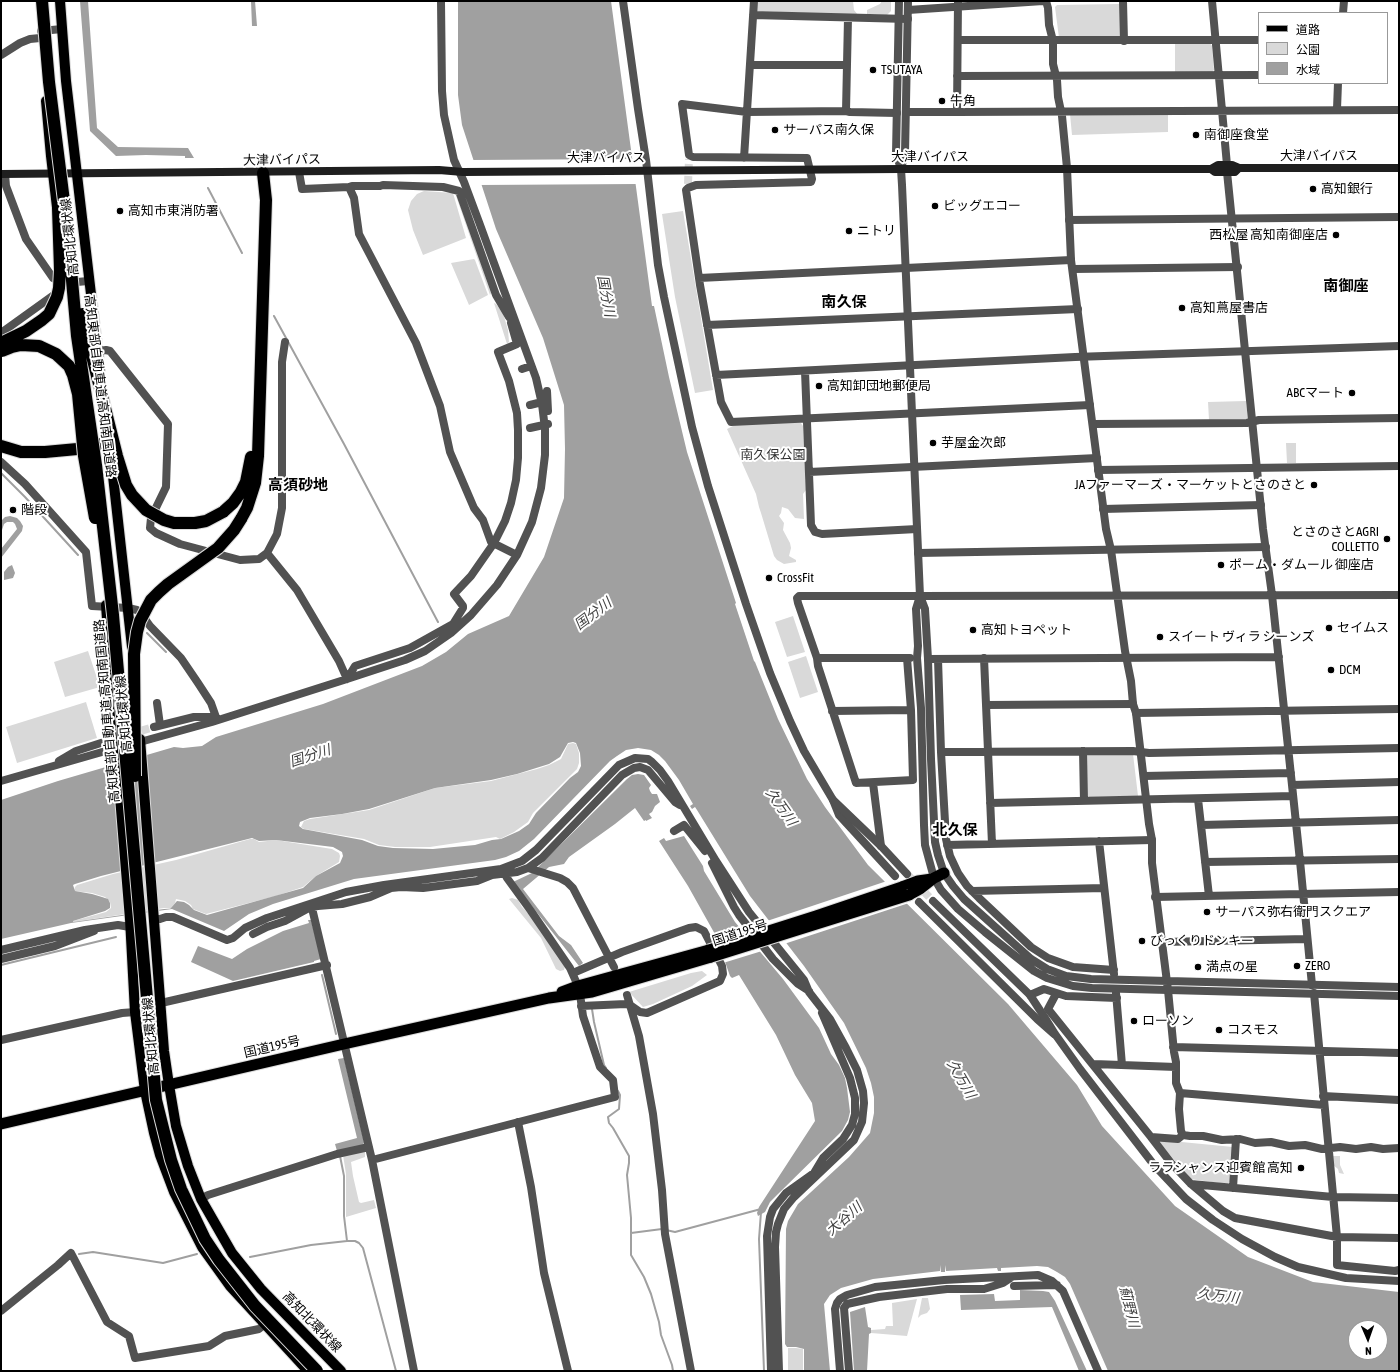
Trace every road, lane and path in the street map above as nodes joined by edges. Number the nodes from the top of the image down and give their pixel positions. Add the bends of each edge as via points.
1 (37, 1) edge
2 (42, 1) edge
3 (60, 1) edge
4 (441, 1) edge
5 (623, 1) edge
6 (754, 1) edge
7 (899, 1) edge
8 (908, 1) edge
9 (1044, 1) edge
10 (1123, 1) edge
11 (1212, 1) edge
12 (1344, 1) edge
13 (958, 4) edge
14 (908, 10) junction
15 (1343, 12) edge
16 (753, 15) junction
17 (848, 18) junction
18 (899, 19) junction
19 (908, 19) junction
20 (62, 29) junction
21 (40, 35) junction
22 (958, 40) junction
23 (1216, 40) junction
24 (1258, 40) edge
25 (1053, 41) junction
26 (1124, 41) junction
27 (1, 56) edge
28 (750, 65) junction
29 (847, 65) junction
30 (1219, 75) junction
31 (1258, 75) edge
32 (958, 76) junction
33 (1057, 76) junction
34 (1338, 84) edge
35 (1337, 109) junction
36 (1222, 110) junction
37 (1399, 110) edge
38 (846, 111) junction
39 (1061, 111) junction
40 (747, 112) junction
41 (906, 112) junction
42 (957, 112) junction
43 (897, 113) junction
44 (744, 158) junction
45 (1067, 168) junction
46 (1399, 168) edge
47 (901, 169) junction
48 (1227, 169) junction
49 (56, 170) junction
50 (647, 170) junction
51 (810, 170) junction
52 (264, 172) junction
53 (299, 172) junction
54 (461, 172) junction
55 (3, 174) edge
56 (76, 174) junction
57 (349, 187) junction
58 (1399, 217) edge
59 (1233, 218) junction
60 (1070, 220) junction
61 (67, 225) junction
62 (1071, 260) junction
63 (1238, 267) junction
64 (905, 268) junction
65 (1073, 269) junction
66 (699, 278) junction
67 (88, 281) junction
68 (67, 286) junction
69 (1078, 309) junction
70 (511, 316) junction
71 (908, 316) junction
72 (707, 325) junction
73 (1, 333) edge
74 (285, 342) dead end
75 (1399, 346) edge
76 (1, 348) edge
77 (1245, 351) junction
78 (98, 352) junction
79 (76, 354) junction
80 (1084, 357) junction
81 (531, 366) junction
82 (910, 366) junction
83 (522, 369) dead end
84 (805, 371) junction
85 (716, 375) junction
86 (547, 390) dead end
87 (542, 402) junction
88 (530, 405) dead end
89 (1090, 405) junction
90 (912, 414) junction
91 (1399, 418) edge
92 (807, 419) junction
93 (1252, 422) junction
94 (1093, 424) junction
95 (545, 425) junction
96 (530, 428) dead end
97 (1, 439) edge
98 (109, 441) junction
99 (87, 444) junction
100 (1, 446) edge
101 (1097, 458) junction
102 (1, 462) edge
103 (1399, 466) edge
104 (914, 467) junction
105 (1257, 467) junction
106 (1098, 470) junction
107 (809, 472) junction
108 (1261, 505) junction
109 (1103, 509) junction
110 (917, 530) junction
111 (494, 544) junction
112 (1266, 547) junction
113 (1111, 550) junction
114 (267, 553) junction
115 (918, 553) junction
116 (517, 555) junction
117 (1272, 595) junction
118 (1399, 595) edge
119 (920, 596) junction
120 (1118, 596) junction
121 (128, 608) junction
122 (109, 611) junction
123 (455, 626) junction
124 (817, 658) junction
125 (907, 658) junction
126 (917, 658) junction
127 (928, 658) junction
128 (938, 658) junction
129 (984, 658) junction
130 (1126, 658) junction
131 (1279, 658) junction
132 (347, 679) junction
133 (157, 703) dead end
134 (1133, 704) junction
135 (986, 705) junction
136 (1399, 709) edge
137 (911, 710) junction
138 (832, 711) junction
139 (1284, 711) junction
140 (1136, 714) junction
141 (217, 720) junction
142 (104, 742) dead end
143 (140, 744) junction
144 (1399, 748) edge
145 (116, 750) junction
146 (1289, 750) junction
147 (1083, 751) junction
148 (941, 752) junction
149 (988, 752) junction
150 (1140, 752) junction
151 (49, 767) junction
152 (1291, 773) junction
153 (1144, 776) junction
154 (1, 782) edge
155 (1399, 782) edge
156 (873, 783) junction
157 (1292, 785) junction
158 (1294, 796) junction
159 (1198, 799) junction
160 (833, 800) junction
161 (1084, 800) junction
162 (1146, 800) junction
163 (990, 803) junction
164 (683, 807) junction
165 (1399, 820) edge
166 (1296, 822) junction
167 (1201, 825) junction
168 (674, 831) dead end
169 (1152, 840) junction
170 (1099, 841) junction
171 (992, 844) junction
172 (947, 845) junction
173 (881, 846) junction
174 (1399, 859) edge
175 (1300, 861) junction
176 (714, 862) junction
177 (1205, 862) junction
178 (530, 869) junction
179 (495, 872) junction
180 (944, 873) junction
181 (506, 874) junction
182 (907, 874) tunnel mouth
183 (895, 876) dead end
184 (934, 878) junction
185 (1104, 888) junction
186 (972, 891) junction
187 (1399, 892) edge
188 (1304, 894) junction
189 (1209, 896) junction
190 (1156, 897) junction
191 (933, 901) tunnel mouth
192 (919, 902) dead end
193 (312, 906) junction
194 (154, 919) junction
195 (134, 923) junction
196 (100, 928) junction
197 (253, 934) dead end
198 (1307, 939) junction
199 (1162, 942) junction
200 (1, 950) edge
201 (609, 958) junction
202 (1, 959) edge
203 (326, 965) junction
204 (614, 967) dead end
205 (1114, 970) junction
206 (573, 974) junction
207 (1115, 979) junction
208 (1166, 981) junction
209 (1312, 985) junction
210 (1399, 987) edge
211 (1116, 988) junction
212 (578, 990) junction
213 (1168, 990) junction
214 (1314, 993) junction
215 (1056, 994) junction
216 (627, 995) dead end
217 (1030, 995) junction
218 (1399, 996) edge
219 (1117, 998) junction
220 (161, 1003) junction
221 (630, 1005) junction
222 (582, 1006) junction
223 (819, 1006) junction
224 (135, 1012) junction
225 (1055, 1034) junction
226 (1, 1040) edge
227 (344, 1044) junction
228 (1173, 1046) junction
229 (1319, 1050) junction
230 (1399, 1052) edge
231 (1094, 1064) junction
232 (1122, 1065) junction
233 (1176, 1067) junction
234 (168, 1086) junction
235 (145, 1091) junction
236 (1180, 1093) junction
237 (1323, 1096) junction
238 (1399, 1100) edge
239 (1324, 1105) junction
240 (518, 1122) junction
241 (1, 1124) edge
242 (1183, 1135) junction
243 (1151, 1137) junction
244 (1236, 1139) junction
245 (369, 1147) junction
246 (1399, 1148) edge
247 (1328, 1149) junction
248 (372, 1160) junction
249 (1191, 1184) junction
250 (1233, 1188) junction
251 (1333, 1197) junction
252 (1399, 1198) edge
253 (202, 1199) junction
254 (1337, 1236) junction
255 (1399, 1238) edge
256 (1398, 1271) edge
257 (1013, 1277) junction
258 (1399, 1281) edge
259 (1057, 1284) junction
260 (1014, 1286) dead end
261 (1, 1311) edge
262 (264, 1325) junction
263 (308, 1371) edge
264 (317, 1371) edge
265 (341, 1371) edge
266 (414, 1371) edge
267 (568, 1371) edge
268 (691, 1371) edge
269 (771, 1371) edge
270 (779, 1371) edge
271 (840, 1371) edge
272 (849, 1371) edge
273 (1098, 1371) edge

1 - 21 main road, 高知北環状線
2 - 49 highway, 高知東部自動車道;高知南国道路, bridge
3 - 20 main road, 高知北環状線
4 - 54 street via 444,115 454,160
5 - 50 street
6 - 16 street
7 - 18 street
8 - 14 street
9 - 13 street
9 - 25 street via 1048,8
10 - 26 street
11 - 23 street
12 - 15 street
13 - 14 street
13 - 22 street
14 - 19 street
16 - 17 street
16 - 28 street
17 - 18 street
17 - 29 street
18 - 19 street
18 - 43 street
19 - 41 street
20 - 21 street
20 - 56 main road, 高知北環状線
21 - 27 street via 20,43
21 - 49 main road, 高知北環状線
22 - 25 street
22 - 32 street
23 - 24 street
23 - 26 street
23 - 30 street
25 - 26 street
25 - 33 street via 1053,64
28 - 29 street
28 - 40 street
29 - 38 street
30 - 31 street
30 - 33 street
30 - 36 street
32 - 33 street
32 - 42 street
33 - 39 street
34 - 35 street
35 - 36 street
35 - 37 street
36 - 39 street
36 - 48 street
38 - 40 street
38 - 43 street
39 - 42 street
39 - 45 street
40 - 44 street
40 - 44 street via 682,104 689,157
41 - 42 street
41 - 47 street via 905,153
43 - 47 street via 896,153
44 - 51 street via 807,158
45 - 47 main road, 大津バイパス
45 - 48 main road, 大津バイパス via 1211,169 1215,172
45 - 60 street
46 - 48 main road, 大津バイパス via 1239,168 1235,172
47 - 51 main road, 大津バイパス
47 - 64 street
48 - 59 street
49 - 55 main road, 大津バイパス
49 - 56 main road, 大津バイパス
49 - 61 highway, 高知東部自動車道;高知南国道路, bridge
49 - 68 main road, 高知北環状線
49 - 76 highway, bridge via 60,270 57,298 49,314
50 - 51 main road, 大津バイパス
50 - 54 main road, 大津バイパス
50 - 160 street via 664,297 692,427 708,486 770,673 804,751
51 - 66 street via 811,182 688,186 686,193
52 - 53 main road, 大津バイパス
52 - 56 main road, 大津バイパス
52 - 61 highway, bridge via 259,200 252,457 246,482 233,503 206,521 174,523 164,520 138,503 126,485 86,332
52 - 195 highway, bridge via 266,200 258,462 255,483 247,508 234,530 218,548 168,584 151,600 137,632 134,654
53 - 54 main road, 大津バイパス
53 - 57 street via 302,189
54 - 70 street
55 - 68 street via 26,239 53,278
56 - 67 main road, 高知北環状線
57 - 70 street via 443,187 459,191 496,295
57 - 111 street via 354,198 359,234 416,343 440,406 453,461
58 - 59 street
59 - 60 street
59 - 63 street
60 - 62 street
61 - 122 highway, 高知東部自動車道;高知南国道路, bridge via 77,336 96,465
62 - 64 street
62 - 65 street
63 - 65 street
63 - 77 street
64 - 66 street
64 - 71 street
65 - 69 street
66 - 72 street
67 - 68 street
67 - 78 main road, 高知北環状線
68 - 73 street
68 - 79 main road, 高知北環状線
69 - 71 street
69 - 80 street
70 - 81 street
70 - 111 street via 517,344 498,352 517,413 518,458 511,503
71 - 72 street
71 - 82 street
72 - 85 street
74 - 114 street via 282,362 282,508 277,534
75 - 77 street
76 - 122 highway, bridge via 21,345 48,349 69,366 73,375 78,394 85,463
77 - 80 street
77 - 93 street
78 - 79 street
78 - 98 main road, 高知北環状線
78 - 114 street via 110,351 168,424 166,486 151,518 150,528 153,532 180,544 240,560 259,559
79 - 99 main road, 高知北環状線
80 - 82 street
80 - 89 street
81 - 83 street
81 - 87 street
82 - 84 street
82 - 90 street
84 - 85 street
84 - 92 street
85 - 92 street via 721,402 731,422
86 - 95 street via 548,425
87 - 88 street
87 - 95 street
89 - 90 street
89 - 94 street
90 - 92 street
90 - 104 street
91 - 93 street
92 - 107 street
93 - 94 street
93 - 105 street
94 - 101 street
95 - 96 street
95 - 116 street via 541,488 532,522
97 - 99 highway via 32,446
98 - 99 highway
98 - 121 main road, 高知北環状線
99 - 100 highway via 32,453
99 - 122 main road, 高知北環状線
101 - 104 street
101 - 106 street
102 - 122 street via 25,484 86,552 92,606
103 - 105 street
104 - 107 street
104 - 110 street
105 - 106 street
105 - 108 street
106 - 109 street
107 - 110 street via 811,525 814,532 822,534
108 - 109 street
108 - 112 street
109 - 113 street
110 - 115 street
111 - 116 street
111 - 123 street via 471,576 454,594 463,606
112 - 113 street
112 - 117 street
113 - 115 street
113 - 120 street
114 - 132 street via 297,590
115 - 119 street
116 - 123 street via 483,602
117 - 118 street
117 - 120 street
117 - 131 street
119 - 120 street
119 - 124 street via 799,596 798,603
119 - 126 street via 916,609
119 - 127 street via 925,609
120 - 130 street
121 - 122 street
121 - 141 street via 140,612 181,658 211,703
121 - 143 main road, 高知北環状線
122 - 145 main road, 高知北環状線
122 - 195 highway, 高知東部自動車道;高知南国道路, bridge
123 - 132 street via 443,639 425,651
124 - 125 street
124 - 138 street
125 - 126 street
125 - 137 street
126 - 184 street via 924,832
127 - 128 street
127 - 180 street via 935,842
128 - 129 street
128 - 148 street
129 - 130 street
129 - 135 street
130 - 131 street
130 - 134 street
131 - 139 street
132 - 141 street
133 - 141 street via 157,726 194,717 211,717
134 - 135 street
134 - 140 street
135 - 149 street
136 - 139 street
137 - 138 street
137 - 156 street via 913,780
138 - 156 street via 856,783
139 - 140 street
139 - 146 street
140 - 150 street
141 - 143 street
142 - 151 street via 76,751
143 - 194 main road, 高知北環状線
144 - 146 street
145 - 151 street
145 - 195 main road, 高知北環状線
146 - 150 street
146 - 152 street
147 - 149 street
147 - 150 street
147 - 161 street
148 - 149 street
148 - 172 street
149 - 163 street
150 - 153 street
151 - 154 street
152 - 153 street
152 - 157 street
153 - 162 street
155 - 157 street
156 - 173 street
157 - 158 street
158 - 159 street
158 - 166 street
159 - 162 street
159 - 167 street
160 - 173 street
160 - 183 street via 839,815
161 - 162 street
161 - 163 street
162 - 169 street
163 - 171 street
164 - 176 street
164 - 178 street via 675,802 648,770 640,767 630,769
164 - 179 street via 668,781 648,759 624,762 613,770 530,855
165 - 166 street
166 - 167 street
166 - 175 street
167 - 177 street
168 - 176 street via 684,825
169 - 170 street
169 - 190 street
170 - 171 street
170 - 185 street
171 - 172 street
172 - 186 street via 955,868
173 - 182 street
174 - 175 street
175 - 177 street
175 - 188 street
176 - 223 street via 749,912 804,980
177 - 189 street
178 - 181 street
178 - 201 street via 560,878 573,888
179 - 181 street
179 - 193 street via 398,885 370,897 342,904
180 - 184 highway, 国道195号
180 - 207 street via 964,899 1038,964 1079,979
181 - 206 street
184 - 211 street via 958,909 1034,971 1072,986
184 - 212 highway, 国道195号, bridge via 920,889 905,891 592,992
185 - 186 street
185 - 205 street
186 - 205 street via 1031,947 1048,958 1072,967
187 - 188 street
188 - 189 street
188 - 198 street
189 - 190 street
190 - 199 street
191 - 217 street
192 - 225 street via 1036,1019
193 - 194 street via 254,923 227,940 173,917
193 - 197 street
193 - 203 street
194 - 220 main road, 高知北環状線
195 - 196 street
195 - 224 main road, 高知北環状線
195 - 264 highway, 高知東部自動車道;高知南国道路, bridge via 156,1100 181,1189 205,1239 222,1266 255,1306
196 - 200 street
196 - 202 street via 55,946
198 - 199 street
198 - 209 street
199 - 208 street
201 - 204 street
201 - 206 street
201 - 221 street via 689,928 696,928 704,931 722,966 723,974 720,981 647,1013 640,1012
203 - 220 street
203 - 227 street
205 - 207 street
206 - 212 street
207 - 208 street
208 - 209 street
208 - 213 street
209 - 210 street
211 - 213 street
211 - 219 street
212 - 222 street
212 - 227 highway, 国道195号
213 - 214 street
213 - 228 street
214 - 218 street
214 - 229 street
215 - 217 street via 1044,990
215 - 219 street
215 - 231 street via 1048,1009
216 - 221 street
217 - 225 street
219 - 232 street
220 - 234 main road, 高知北環状線
221 - 222 street
221 - 268 street via 639,1036 653,1114 666,1234
222 - 240 street via 600,1066 613,1080 615,1097
223 - 269 street via 850,1078 855,1098 855,1114 852,1126 843,1139 823,1158 814,1173 786,1193 770,1217 767,1236
223 - 270 street via 839,1035 856,1070 863,1091 864,1114 861,1128 854,1140 794,1197 784,1209 778,1224 775,1247
224 - 226 street
224 - 235 main road, 高知北環状線
225 - 258 street via 1154,1165 1186,1199 1213,1220 1242,1239 1298,1267 1346,1278
227 - 234 highway, 国道195号
227 - 245 street
228 - 229 street
228 - 233 street
229 - 230 street
229 - 237 street
231 - 232 street
231 - 243 street
232 - 233 street
233 - 236 street via 1176,1083
234 - 235 highway, 国道195号
234 - 253 main road, 高知北環状線 via 188,1166
235 - 241 highway, 国道195号
235 - 262 main road, 高知北環状線 via 160,1155 183,1212 215,1266
236 - 239 street
236 - 242 street
237 - 238 street
237 - 239 street
239 - 247 street
240 - 248 street
240 - 267 street via 544,1273
242 - 243 street via 1178,1139
242 - 244 street via 1222,1140
243 - 249 street
244 - 247 street via 1253,1143 1271,1142
244 - 250 street
245 - 248 street
245 - 253 street via 340,1153
246 - 247 street
247 - 251 street
248 - 266 street
249 - 250 street
249 - 254 street via 1235,1218
250 - 251 street
251 - 252 street
251 - 254 street
253 - 265 main road, 高知北環状線 via 222,1236 247,1271
254 - 255 street
254 - 256 street via 1337,1265
257 - 259 street via 1038,1275
257 - 271 street via 944,1280 875,1288 846,1295 837,1303 836,1309
257 - 272 street via 1003,1284 984,1289 947,1289 879,1297 847,1304 844,1308
259 - 260 street
259 - 273 street via 1063,1291
261 - 262 street via 71,1253 107,1322 129,1336 135,1358 209,1346 225,1336 259,1329
262 - 263 main road, 高知北環状線

